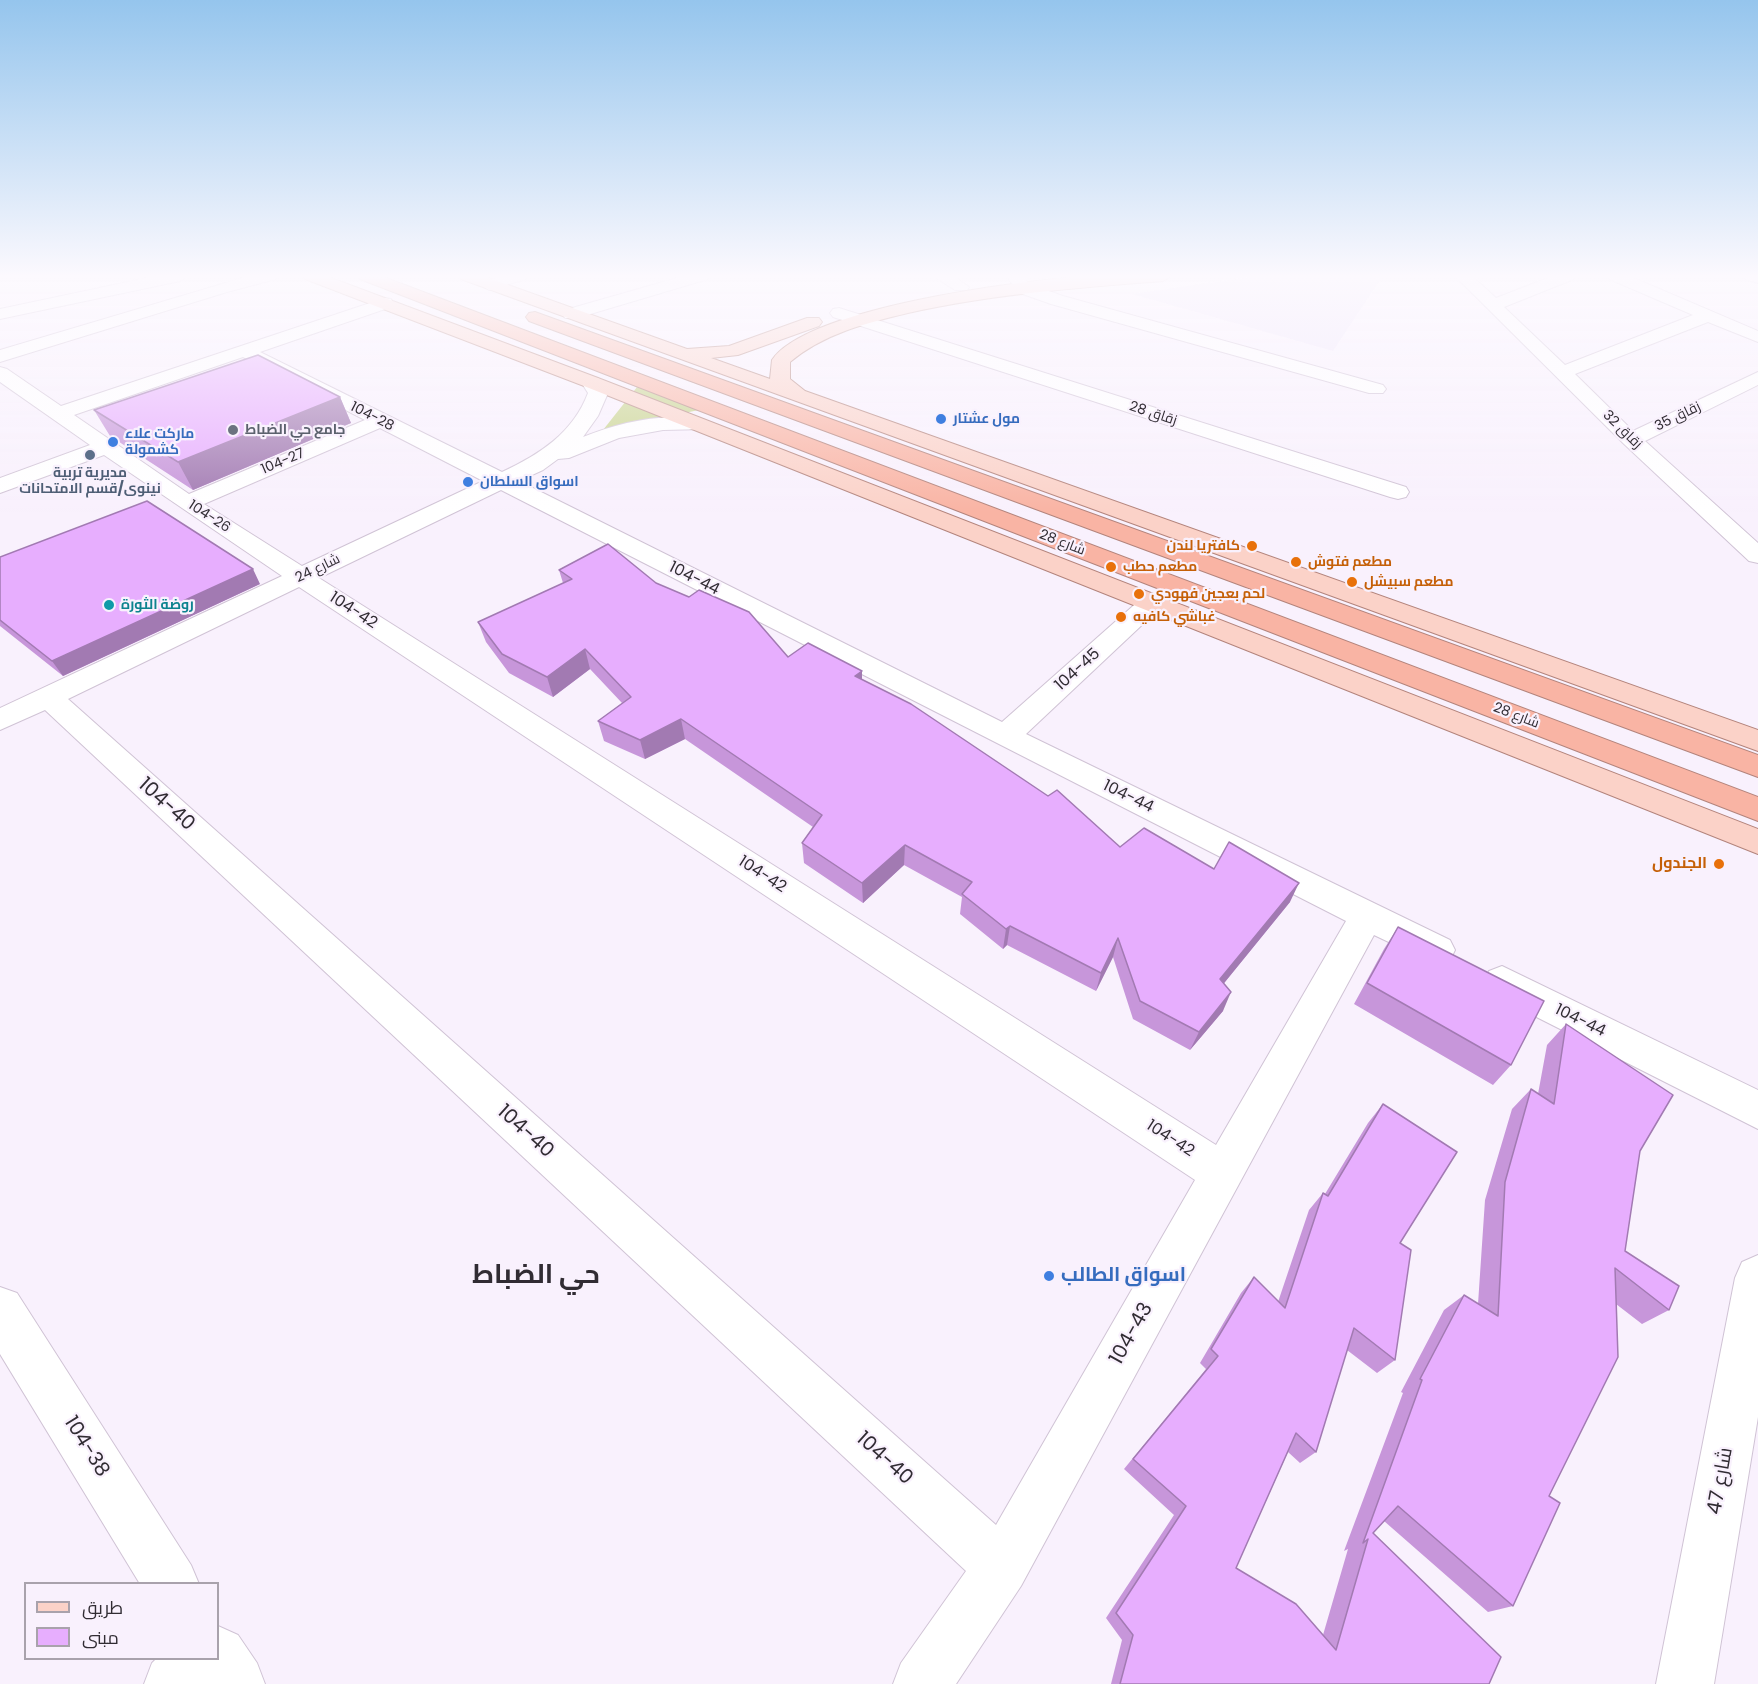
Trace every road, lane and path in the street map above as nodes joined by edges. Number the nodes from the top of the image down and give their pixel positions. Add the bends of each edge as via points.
1 (233, 355) edge
2 (251, 355) edge
3 (519, 355) edge
4 (569, 355) edge
5 (666, 355) edge
6 (684, 355) edge
7 (787, 355) edge
8 (965, 355) edge
9 (1253, 355) edge
10 (1545, 355) edge
11 (1608, 355) edge
12 (1563, 372) junction
13 (0, 373) edge
14 (1758, 378) edge
15 (591, 382) junction
16 (1376, 389) dead end
17 (801, 397) junction
18 (58, 414) junction
19 (380, 421) junction
20 (699, 425) junction
21 (1631, 440) junction
22 (106, 447) junction
23 (535, 465) junction
24 (500, 481) junction
25 (0, 486) edge
26 (1398, 492) dead end
27 (1062, 501) junction
28 (187, 503) junction
29 (1024, 528) junction
30 (1004, 545) junction
31 (1758, 556) edge
32 (301, 577) junction
33 (1150, 603) junction
34 (48, 698) junction
35 (0, 720) edge
36 (1005, 736) junction
37 (1758, 741) edge
38 (1758, 766) edge
39 (1758, 809) edge
40 (1758, 842) edge
41 (1367, 915) junction
42 (1758, 1110) edge
43 (1222, 1173) junction
44 (1758, 1278) edge
45 (0, 1310) edge
46 (1002, 1567) junction
47 (171, 1582) edge
48 (219, 1657) edge
49 (197, 1660) edge
50 (173, 1684) edge
51 (236, 1684) edge
52 (922, 1684) edge
53 (1685, 1684) edge

1 - 18 street
2 - 19 street, 104-28
3 - 15 main road
4 - 29 highway, شارع 28
5 - 27 highway, شارع 28
6 - 17 main road
7 - 17 main road via 777,369 779,377
8 - 26 street, زقاق 28
9 - 16 street
10 - 12 street, زقاق 32
11 - 12 street
12 - 21 street, زقاق 32
13 - 18 street, 104-26
14 - 21 street, زقاق 35
15 - 20 main road
15 - 23 street, شارع 24 via 598,393 579,431
17 - 27 main road
18 - 22 street, 104-26
19 - 24 street, 104-28
19 - 28 street, 104-27
20 - 23 street via 668,423 631,428 599,437
20 - 30 main road
21 - 31 street, زقاق 32
22 - 25 street
22 - 28 street, 104-26
23 - 24 street, شارع 24
24 - 32 street, شارع 24
24 - 36 street, 104-44
27 - 37 main road
27 - 38 highway, شارع 28
28 - 32 street, 104-26
29 - 30 highway
29 - 39 highway, شارع 28
30 - 33 main road
32 - 34 street, شارع 24
32 - 43 street, 104-42
33 - 36 street, 104-45
33 - 40 main road
34 - 35 street, شارع 24
34 - 46 street, 104-40
36 - 41 street, 104-44
41 - 42 street, 104-44
41 - 43 street, 104-43
43 - 46 street, 104-43
44 - 53 street, شارع 47
45 - 47 street, 104-38
46 - 52 street, 104-43
48 - 51 street
49 - 50 street

